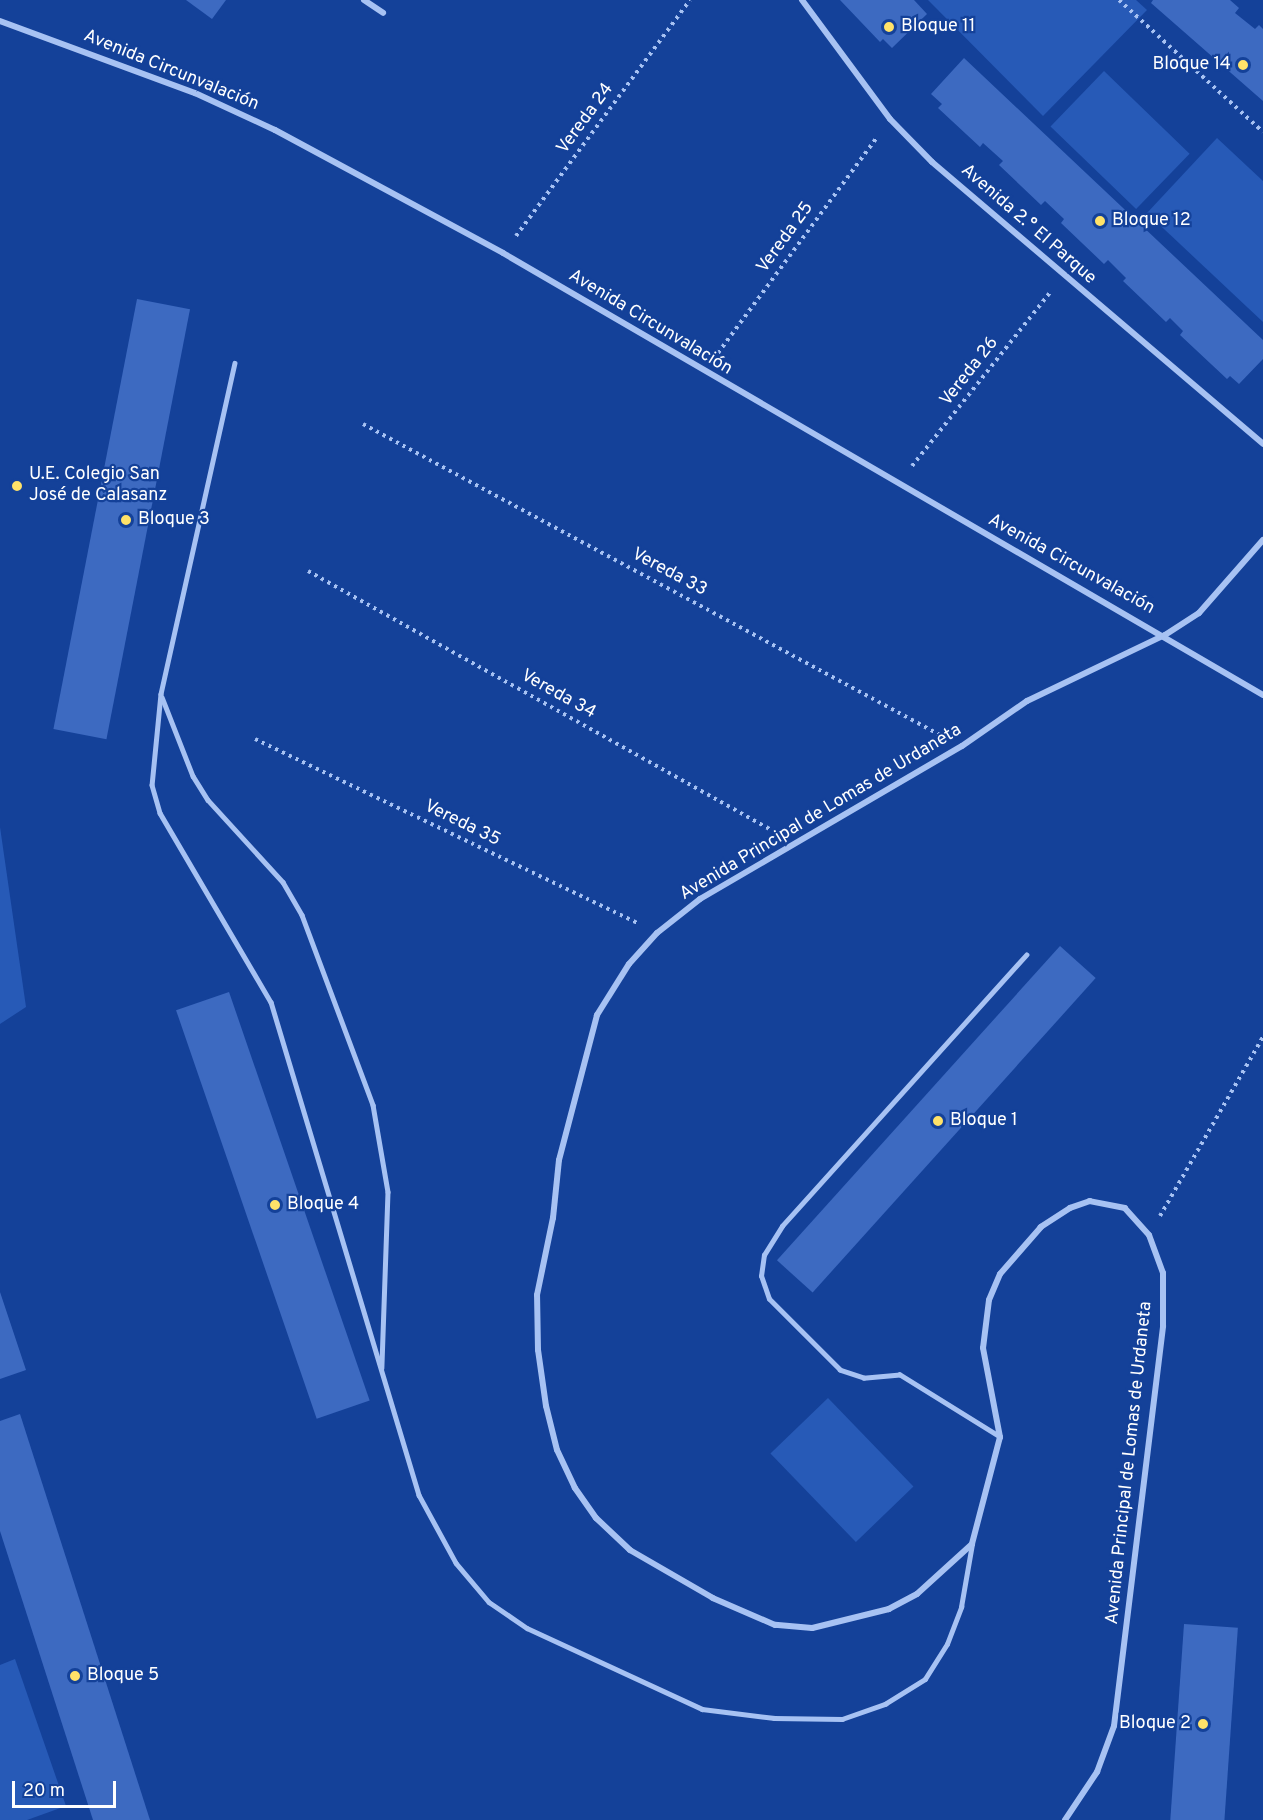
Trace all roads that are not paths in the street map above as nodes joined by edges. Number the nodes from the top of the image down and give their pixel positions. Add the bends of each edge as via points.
1 (364, 0) edge
2 (802, 0) edge
3 (383, 13) dead end
4 (0, 21) edge
5 (235, 363) dead end
6 (1263, 444) edge
7 (1263, 540) edge
8 (1165, 635) junction
9 (161, 694) junction
10 (1263, 695) edge
11 (1026, 955) dead end
12 (381, 1371) junction
13 (1000, 1437) junction
14 (972, 1544) junction
15 (1065, 1820) edge

1 - 3 street
2 - 6 street, Avenida 2.° El Parque via 890,119 932,162
4 - 8 street, Avenida Circunvalación via 195,93 274,130 503,253 704,373
5 - 9 lane
7 - 8 street, Avenida Principal de Lomas de Urdaneta via 1198,613
8 - 10 street, Avenida Circunvalación
8 - 14 street, Avenida Principal de Lomas de Urdaneta via 1028,701 962,746 700,899 657,933 629,964 597,1015 559,1160 553,1218 537,1295 538,1350 546,1406 557,1450 575,1488 596,1518 630,1550 713,1598 775,1625 812,1628 890,1608 917,1594
9 - 12 lane via 152,785 160,813 271,1002
9 - 12 lane via 193,776 208,800 283,882 302,915 373,1105 388,1192
11 - 13 lane via 782,1226 764,1255 761,1276 770,1299 840,1370 864,1377 900,1374
12 - 14 lane via 419,1495 456,1563 489,1602 527,1628 702,1709 774,1718 842,1719 885,1704 925,1679 947,1644 961,1607
13 - 14 street, Avenida Principal de Lomas de Urdaneta
13 - 15 street, Avenida Principal de Lomas de Urdaneta via 983,1348 988,1300 1016,1252 1041,1227 1070,1208 1090,1202 1125,1208 1149,1234 1163,1273 1164,1326 1114,1726 1097,1772

